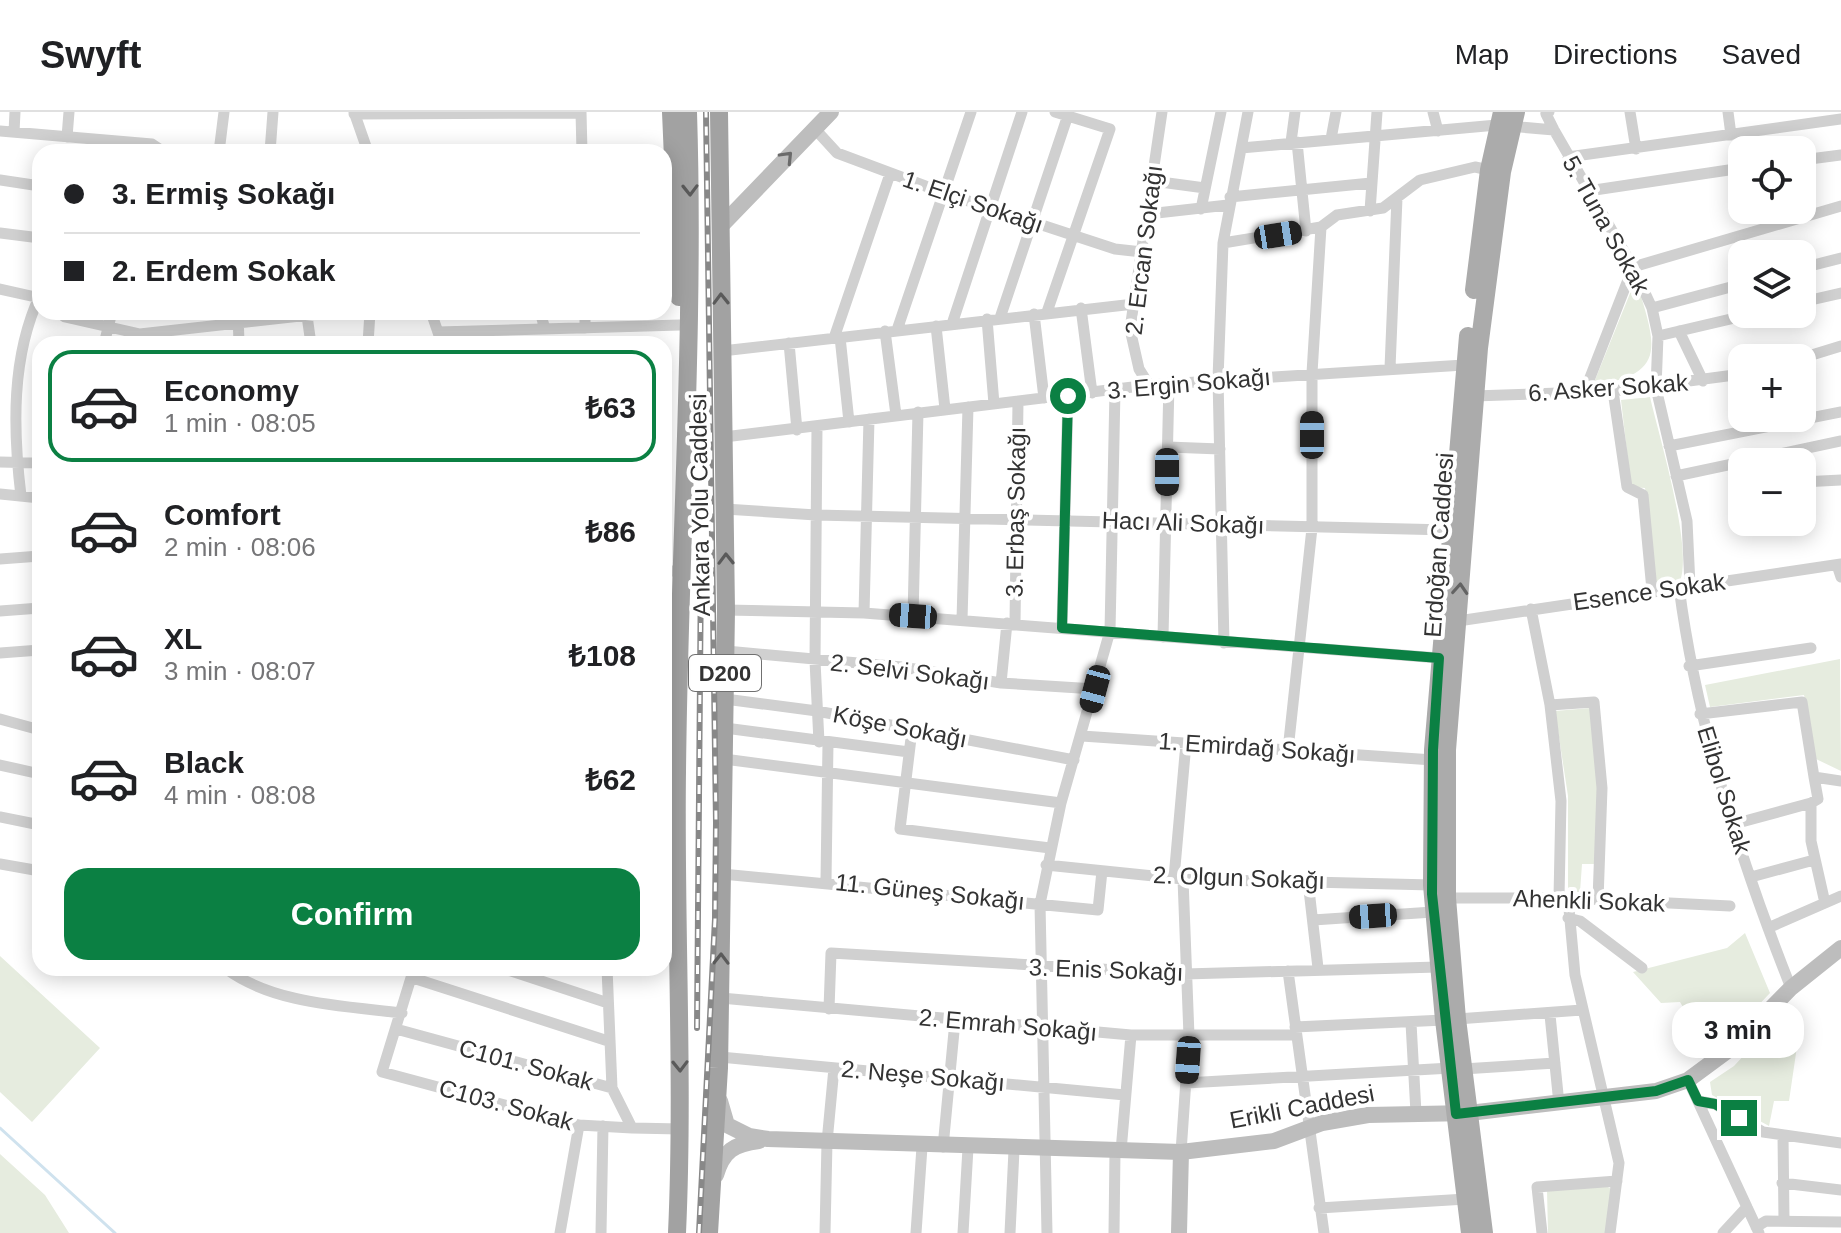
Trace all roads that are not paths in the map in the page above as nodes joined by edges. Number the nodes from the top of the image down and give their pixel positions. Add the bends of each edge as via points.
1 (15, 112) edge
2 (69, 112) edge
3 (224, 112) edge
4 (273, 112) edge
5 (671, 112) edge
6 (688, 112) edge
7 (719, 112) edge
8 (727, 112) edge
9 (831, 112) edge
10 (971, 112) edge
11 (1022, 112) edge
12 (1055, 112) edge
13 (1162, 112) edge
14 (1221, 112) edge
15 (1248, 112) edge
16 (1295, 112) edge
17 (1336, 112) edge
18 (1377, 112) edge
19 (1433, 112) edge
20 (1630, 112) edge
21 (1728, 112) edge
22 (354, 113) edge
23 (532, 113) edge
24 (581, 113) edge
25 (1548, 113) edge
26 (1068, 114) edge
27 (1507, 119) edge
28 (1841, 119) edge
29 (815, 129) junction
30 (1554, 130) junction
31 (0, 131) edge
32 (1438, 131) junction
33 (14, 132) junction
34 (1731, 135) junction
35 (1373, 136) junction
36 (67, 137) junction
37 (1331, 139) junction
38 (1294, 142) junction
39 (152, 144) edge
40 (220, 144) edge
41 (271, 144) edge
42 (365, 144) edge
43 (582, 144) edge
44 (1241, 148) junction
45 (1636, 149) junction
46 (1841, 155) edge
47 (1568, 157) junction
48 (1816, 158) edge
49 (1489, 170) junction
50 (1728, 170) edge
51 (890, 174) junction
52 (0, 180) edge
53 (1153, 181) junction
54 (1371, 183) junction
55 (32, 185) edge
56 (1205, 188) junction
57 (1302, 189) junction
58 (1588, 191) junction
59 (944, 193) junction
60 (721, 195) junction
61 (1397, 198) junction
62 (1229, 201) junction
63 (1841, 206) edge
64 (991, 208) junction
65 (1201, 209) junction
66 (1816, 210) edge
67 (1370, 211) junction
68 (1148, 214) junction
69 (1032, 222) junction
70 (1759, 224) edge
71 (721, 226) junction
72 (1321, 227) junction
73 (1306, 231) junction
74 (0, 233) edge
75 (1073, 235) junction
76 (32, 237) edge
77 (1223, 243) junction
78 (1142, 252) junction
79 (1841, 258) edge
80 (1816, 264) edge
81 (1633, 267) junction
82 (1728, 288) edge
83 (0, 289) edge
84 (1841, 293) edge
85 (32, 295) edge
86 (1816, 299) edge
87 (1134, 304) junction
88 (1081, 308) junction
89 (1652, 308) junction
90 (1047, 312) junction
91 (1034, 314) junction
92 (32, 318) edge
93 (1000, 318) junction
94 (987, 319) junction
95 (76, 320) edge
96 (110, 320) edge
97 (239, 320) edge
98 (280, 320) edge
99 (545, 320) edge
100 (585, 320) edge
101 (1728, 320) edge
102 (952, 324) junction
103 (680, 325) junction
104 (239, 326) junction
105 (936, 326) junction
106 (107, 328) junction
107 (585, 328) junction
108 (550, 329) junction
109 (891, 331) junction
110 (1679, 331) junction
111 (106, 336) edge
112 (239, 336) edge
113 (464, 336) edge
114 (554, 336) edge
115 (1658, 336) junction
116 (837, 338) junction
117 (789, 343) junction
118 (1841, 346) edge
119 (722, 351) junction
120 (1816, 354) edge
121 (1464, 365) junction
122 (1390, 368) junction
123 (1312, 373) junction
124 (1728, 377) edge
125 (1218, 379) junction
126 (1703, 381) junction
127 (1169, 383) junction
128 (1149, 385) junction
129 (1656, 388) junction
130 (1115, 390) junction
131 (1613, 391) junction
132 (1092, 393) junction
133 (1584, 393) junction
134 (1068, 396) junction
135 (1474, 396) junction
136 (1044, 398) junction
137 (1018, 401) junction
138 (994, 404) junction
139 (968, 407) junction
140 (945, 409) junction
141 (918, 412) junction
142 (1841, 412) edge
143 (896, 415) junction
144 (685, 419) junction
145 (869, 419) junction
146 (849, 422) junction
147 (817, 426) junction
148 (797, 430) junction
149 (724, 437) junction
150 (1841, 441) edge
151 (1669, 446) junction
152 (1168, 447) junction
153 (1816, 448) edge
154 (1220, 449) junction
155 (0, 462) edge
156 (17, 463) junction
157 (32, 463) edge
158 (1728, 467) edge
159 (1676, 476) junction
160 (1841, 480) edge
161 (1816, 481) edge
162 (0, 494) edge
163 (21, 496) junction
164 (32, 497) edge
165 (725, 509) junction
166 (816, 515) junction
167 (866, 515) junction
168 (917, 516) junction
169 (966, 517) junction
170 (1017, 518) junction
171 (1066, 520) junction
172 (1112, 521) junction
173 (1167, 522) junction
174 (1222, 524) junction
175 (1312, 528) junction
176 (1449, 530) junction
177 (32, 557) edge
178 (0, 559) edge
179 (1840, 569) edge
180 (672, 571) edge
181 (1685, 586) junction
182 (1652, 590) junction
183 (32, 609) edge
184 (1531, 609) junction
185 (726, 610) junction
186 (0, 611) edge
187 (815, 611) junction
188 (864, 613) junction
189 (913, 616) junction
190 (962, 620) junction
191 (1458, 621) junction
192 (1011, 623) junction
193 (1062, 628) junction
194 (1110, 631) junction
195 (1163, 637) junction
196 (1224, 643) junction
197 (1301, 648) junction
198 (1811, 648) dead end
199 (32, 651) edge
200 (726, 651) junction
201 (0, 653) edge
202 (1439, 658) junction
203 (815, 661) junction
204 (1689, 666) junction
205 (672, 675) edge
206 (1001, 683) junction
207 (1095, 689) junction
208 (725, 699) junction
209 (1550, 705) junction
210 (817, 711) junction
211 (1700, 714) junction
212 (0, 719) edge
213 (32, 728) edge
214 (725, 728) junction
215 (912, 730) junction
216 (1082, 736) junction
217 (823, 742) junction
218 (1186, 743) junction
219 (1288, 750) junction
220 (909, 752) junction
221 (724, 759) junction
222 (1074, 760) junction
223 (1433, 760) junction
224 (0, 765) edge
225 (32, 772) edge
226 (827, 772) junction
227 (1814, 777) junction
228 (1841, 781) edge
229 (905, 782) junction
230 (1061, 803) junction
231 (1811, 803) junction
232 (0, 817) edge
233 (32, 823) edge
234 (1734, 824) junction
235 (1050, 848) junction
236 (1814, 860) junction
237 (0, 864) edge
238 (1046, 865) junction
239 (32, 870) edge
240 (1102, 871) junction
241 (722, 874) junction
242 (1751, 877) junction
243 (1179, 878) junction
244 (826, 881) junction
245 (1308, 881) junction
246 (1432, 885) junction
247 (1841, 896) edge
248 (1447, 898) junction
249 (1563, 898) junction
250 (1598, 900) junction
251 (1825, 903) junction
252 (1040, 904) junction
253 (1730, 906) dead end
254 (1433, 912) junction
255 (1568, 918) junction
256 (1313, 920) junction
257 (672, 924) edge
258 (1768, 928) junction
259 (1841, 948) edge
260 (1438, 967) junction
261 (1044, 968) junction
262 (1318, 968) junction
263 (1642, 968) dead end
264 (1288, 971) junction
265 (1185, 974) junction
266 (246, 976) edge
267 (412, 976) edge
268 (422, 976) edge
269 (526, 976) edge
270 (607, 976) edge
271 (1791, 988) junction
272 (721, 998) junction
273 (608, 1003) junction
274 (829, 1009) junction
275 (1582, 1010) junction
276 (402, 1013) junction
277 (1550, 1015) junction
278 (1450, 1020) junction
279 (955, 1021) junction
280 (1411, 1023) junction
281 (1043, 1027) junction
282 (396, 1029) junction
283 (1295, 1031) junction
284 (1131, 1035) junction
285 (1189, 1036) junction
286 (608, 1041) junction
287 (720, 1057) junction
288 (1555, 1063) junction
289 (834, 1068) junction
290 (1457, 1068) junction
291 (1414, 1072) junction
292 (950, 1077) junction
293 (1301, 1079) junction
294 (1688, 1080) junction
295 (1186, 1083) junction
296 (1044, 1087) junction
297 (612, 1088) junction
298 (718, 1091) junction
299 (1125, 1095) junction
300 (1602, 1099) junction
301 (1698, 1101) junction
302 (1559, 1104) junction
303 (1416, 1113) junction
304 (1462, 1113) junction
305 (579, 1125) junction
306 (603, 1126) junction
307 (632, 1128) junction
308 (681, 1129) junction
309 (1307, 1129) junction
310 (1783, 1135) junction
311 (768, 1139) junction
312 (827, 1142) junction
313 (1841, 1143) edge
314 (922, 1147) junction
315 (943, 1147) junction
316 (968, 1148) junction
317 (1014, 1150) junction
318 (1046, 1150) junction
319 (1118, 1151) junction
320 (1181, 1152) junction
321 (1617, 1181) junction
322 (1782, 1183) junction
323 (713, 1186) junction
324 (1841, 1190) edge
325 (1466, 1199) junction
326 (1747, 1207) junction
327 (1319, 1208) junction
328 (1784, 1221) junction
329 (1841, 1222) edge
330 (1757, 1230) edge
331 (560, 1233) edge
332 (601, 1233) edge
333 (677, 1233) edge
334 (709, 1233) edge
335 (825, 1233) edge
336 (916, 1233) edge
337 (963, 1233) edge
338 (1010, 1233) edge
339 (1047, 1233) edge
340 (1114, 1233) edge
341 (1179, 1233) edge
342 (1324, 1233) edge
343 (1470, 1233) edge
344 (1484, 1233) edge
345 (1542, 1233) edge
346 (1610, 1233) edge
347 (1723, 1233) edge

1 - 33 street
2 - 36 street
3 - 40 street
4 - 41 street
5 - 103 highway
6 -> 144 highway, Ankara Yolu Caddesi / D200 via 690,321
7 - 60 highway, Ankara Yolu Caddesi / D200
8 - 60 highway
9 - 29 main road
10 - 59 street
11 - 64 street
12 - 26 street
13 - 53 street, 2. Ercan Sokağı
14 - 56 street
15 - 44 street
16 - 38 street
17 - 37 street
18 - 35 street
19 - 32 street
20 - 45 street
21 - 34 street
22 - 23 street
22 - 42 street
23 - 24 street
24 - 43 street
25 - 30 street, 5. Tuna Sokak
26 - 69 street
26 - 75 street via 1110,129
27 - 30 street
27 - 32 street
27 - 49 main road, Erdoğan Caddesi
27 - 135 main road, Erdoğan Caddesi
28 - 34 street
29 - 51 street, 1. Elçi Sokağı via 837,153
71 -> 29 main road
30 - 47 street, 5. Tuna Sokak
31 - 33 street
32 - 35 street
33 - 36 street
34 - 45 street
35 - 37 street
35 - 54 street
36 - 39 street
37 - 38 street
38 - 44 street
38 - 57 street
44 - 62 street
45 - 47 street
46 - 48 street
47 - 58 street, 5. Tuna Sokak
49 - 61 street via 1475,167 1420,180
49 - 121 main road, Erdoğan Caddesi
50 - 58 street
51 - 59 street, 1. Elçi Sokağı
51 - 116 street
52 - 55 street
53 - 56 street
53 - 68 street, 2. Ercan Sokağı
54 - 57 street
54 - 67 street
56 - 65 street
57 - 62 street
57 - 73 street
58 - 81 street, 5. Tuna Sokak
59 - 64 street, 1. Elçi Sokağı
59 - 109 street
60 - 71 highway, Ankara Yolu Caddesi / D200
61 - 67 street
61 - 122 street
62 - 65 street
62 - 77 street
63 - 66 street
64 - 69 street, 1. Elçi Sokağı
64 - 102 street
65 - 68 street
67 - 72 street via 1337,215
68 - 78 street, 2. Ercan Sokağı
69 - 75 street, 1. Elçi Sokağı
69 - 93 street
70 - 81 street
119 -> 71 highway, Ankara Yolu Caddesi / D200
72 - 73 street
72 - 123 street
73 - 77 street
74 - 76 street
75 - 78 street, 1. Elçi Sokağı
75 - 90 street
77 - 125 street
78 - 87 street, 2. Ercan Sokağı
79 - 80 street
81 - 89 street, 5. Tuna Sokak
81 - 133 street
82 - 89 street
83 - 85 street
84 - 86 street
87 - 88 street
87 - 128 street, 2. Ercan Sokağı via 1133,350
88 - 90 street
88 - 132 street
89 - 115 street, 5. Tuna Sokak
90 - 91 street
91 - 93 street
91 - 136 street
92 - 156 street via 15,408
93 - 94 street
94 - 102 street
94 - 138 street
95 - 106 street
96 - 106 street
97 - 104 street
98 - 104 street
99 - 108 street
100 - 107 street
101 - 110 street
102 - 105 street
103 - 107 street
103 - 144 highway
104 - 106 street via 140,334
104 - 112 street
105 - 109 street
105 - 140 street
106 - 111 street
107 - 108 street
108 - 113 street
108 - 114 street
109 - 116 street
109 - 143 street
110 - 115 street
110 - 126 street
115 - 129 street, 5. Tuna Sokak
116 - 117 street
116 - 146 street
117 - 119 street
117 - 148 street
118 - 120 street
119 - 149 highway, Ankara Yolu Caddesi / D200
121 - 122 street, 3. Ergin Sokağı
121 - 176 main road, Erdoğan Caddesi
122 - 123 street, 3. Ergin Sokağı
123 - 125 street, 3. Ergin Sokağı
123 - 175 street
124 - 126 street, 6. Asker Sokak
125 - 127 street, 3. Ergin Sokağı
125 - 154 street
126 - 129 street, 6. Asker Sokak
127 - 128 street, 3. Ergin Sokağı
127 - 152 street
128 - 130 street, 3. Ergin Sokağı
129 - 131 street, 6. Asker Sokak
129 - 151 street, Elibol Sokak
130 - 132 street, 3. Ergin Sokağı
130 - 172 street
131 - 133 street, 6. Asker Sokak
131 - 182 street via 1627,487 1643,495
132 - 134 street, 3. Ergin Sokağı
133 - 135 street, 6. Asker Sokak
134 - 136 street, 3. Ergin Sokağı
134 - 171 street
191 -> 135 main road, Erdoğan Caddesi
136 - 137 street, 3. Ergin Sokağı
137 - 138 street, 3. Ergin Sokağı
137 - 170 street, 3. Erbaş Sokağı
138 - 139 street, 3. Ergin Sokağı
139 - 140 street, 3. Ergin Sokağı
139 - 169 street
140 - 141 street, 3. Ergin Sokağı
141 - 143 street, 3. Ergin Sokağı
141 - 168 street
142 - 151 street
143 - 145 street, 3. Ergin Sokağı
144 - 180 highway, Ankara Yolu Caddesi / D200
145 - 146 street, 3. Ergin Sokağı
145 - 167 street
146 - 147 street, 3. Ergin Sokağı
147 - 148 street, 3. Ergin Sokağı
147 - 166 street
148 - 149 street, 3. Ergin Sokağı
149 - 165 highway, Ankara Yolu Caddesi / D200
150 - 153 street
151 - 159 street, Elibol Sokak
152 - 154 street
152 - 173 street
154 - 174 street
155 - 156 street
156 - 157 street
156 - 163 street
158 - 159 street
159 - 181 street, Elibol Sokak via 1687,521
160 - 161 street
162 - 163 street
163 - 164 street
165 - 166 street, Hacı Ali Sokağı
185 -> 165 highway, Ankara Yolu Caddesi / D200
166 - 167 street, Hacı Ali Sokağı
166 - 187 street
167 - 168 street, Hacı Ali Sokağı
167 - 188 street
168 - 169 street, Hacı Ali Sokağı
168 - 189 street
169 - 170 street, Hacı Ali Sokağı
169 - 190 street
170 - 171 street, Hacı Ali Sokağı
170 - 192 street, 3. Erbaş Sokağı
171 - 172 street, Hacı Ali Sokağı
171 - 193 street
172 - 173 street, Hacı Ali Sokağı
172 - 194 street
173 - 174 street, Hacı Ali Sokağı
173 - 195 street
174 - 175 street, Hacı Ali Sokağı
174 - 196 street
175 - 176 street, Hacı Ali Sokağı
175 - 197 street
176 - 202 main road, Erdoğan Caddesi
177 - 178 street
179 - 181 street, Esence Sokak
180 - 205 highway, Ankara Yolu Caddesi / D200
181 - 182 street, Esence Sokak
181 - 204 street, Elibol Sokak
182 - 184 street, Esence Sokak
183 - 186 street
184 - 191 street, Esence Sokak
184 - 209 street
185 - 187 street
185 - 200 highway, Ankara Yolu Caddesi / D200
187 - 188 street
187 - 203 street
188 - 189 street
189 - 190 street
190 - 192 street
191 - 248 main road, Erdoğan Caddesi via 1447,750
192 - 193 street
192 - 206 street, 3. Erbaş Sokağı
193 - 194 street
194 - 195 street
194 - 207 street
195 - 196 street
196 - 197 street
197 - 202 street
197 - 219 street
198 - 204 street
199 - 201 street
200 - 203 street, 2. Selvi Sokağı
200 - 208 highway, Ankara Yolu Caddesi / D200
202 - 223 main road, Erdoğan Caddesi
203 - 206 street, 2. Selvi Sokağı via 902,667
203 - 210 street
204 - 211 street, Elibol Sokak
206 - 207 street, 2. Selvi Sokağı
207 - 216 street
208 - 210 street, Köşe Sokağı
208 - 214 highway, Ankara Yolu Caddesi / D200
209 - 249 street via 1561,801
209 - 250 street via 1594,702 1602,788
210 - 215 street, Köşe Sokağı
210 - 217 street
211 - 227 street via 1802,702
211 - 234 street, Elibol Sokak
212 - 213 street
214 - 217 street
214 - 221 highway, Ankara Yolu Caddesi / D200
215 - 220 street
215 - 222 street, Köşe Sokağı
216 - 218 street, 1. Emirdağ Sokağı
216 - 222 street
217 - 220 street
217 - 226 street
218 - 219 street, 1. Emirdağ Sokağı
218 - 243 street
219 - 223 street, 1. Emirdağ Sokağı
220 - 229 street
221 - 226 street
221 - 241 highway, Ankara Yolu Caddesi / D200
222 - 230 street
223 - 246 main road, Erdoğan Caddesi
224 - 225 street
226 - 229 street
226 - 244 street
227 - 228 street
227 - 231 street via 1818,799
229 - 230 street
229 - 235 street via 900,829
230 - 235 street
231 - 234 street
231 - 236 street
232 - 233 street
234 - 242 street, Elibol Sokak
235 - 238 street
236 - 242 street
236 - 251 street
237 - 239 street
238 - 240 street, 2. Olgun Sokağı
238 - 252 street
240 - 243 street, 2. Olgun Sokağı
240 - 252 street, 11. Güneş Sokağı via 1098,910
241 - 244 street, 11. Güneş Sokağı
272 -> 241 highway, Ankara Yolu Caddesi / D200
242 - 258 street, Elibol Sokak
243 - 245 street, 2. Olgun Sokağı
243 - 265 street
244 - 252 street, 11. Güneş Sokağı
245 - 246 street, 2. Olgun Sokağı
245 - 256 street
246 - 254 main road, Erdoğan Caddesi
247 - 251 street
248 - 249 street, Ahenkli Sokak
248 - 278 main road, Erdoğan Caddesi
249 - 250 street, Ahenkli Sokak
249 - 255 street
250 - 253 street, Ahenkli Sokak
251 - 258 street
252 - 261 street
254 - 256 street
254 - 260 main road, Erdoğan Caddesi
255 - 263 street via 1580,921
255 - 275 street
256 - 262 street
257 -> 308 highway, Ankara Yolu Caddesi / D200
258 - 271 street, Elibol Sokak
259 - 271 main road, Erikli Caddesi
260 - 262 street, 3. Enis Sokağı
260 - 278 main road, Erdoğan Caddesi
261 - 265 street, 3. Enis Sokağı
261 - 274 street, 3. Enis Sokağı via 831,953
261 - 281 street
262 - 264 street, 3. Enis Sokağı
264 - 265 street, 3. Enis Sokağı
264 - 283 street
265 - 285 street
266 - 276 street via 274,992
267 - 276 street
268 - 286 street
269 - 273 street
270 - 273 street
271 - 294 main road, Erikli Caddesi via 1734,1046
272 - 274 street, 2. Emrah Sokağı
272 - 287 highway, Ankara Yolu Caddesi / D200
273 - 286 street
274 - 279 street, 2. Emrah Sokağı
275 - 277 street, 2. Emrah Sokağı
275 - 300 street
276 - 282 street
277 - 278 street, 2. Emrah Sokağı
277 - 288 street
278 - 280 street, 2. Emrah Sokağı
278 - 290 main road, Erdoğan Caddesi
279 - 281 street, 2. Emrah Sokağı
279 - 292 street
280 - 283 street, 2. Emrah Sokağı
280 - 291 street
281 - 284 street, 2. Emrah Sokağı
281 - 296 street
282 - 297 street, C101. Sokak
282 - 305 street, C103. Sokak via 382,1072
283 - 285 street, 2. Emrah Sokağı
283 - 293 street
284 - 285 street, 2. Emrah Sokağı
284 - 299 street
285 - 295 street
286 - 297 street
287 - 289 street, 2. Neşe Sokağı
287 - 298 highway, Ankara Yolu Caddesi / D200
288 - 290 street
288 - 302 street
289 - 292 street, 2. Neşe Sokağı
289 - 312 street
290 - 291 street
290 - 304 main road, Erdoğan Caddesi
291 - 293 street
291 - 303 street
292 - 296 street, 2. Neşe Sokağı
292 - 315 street
293 - 295 street
293 - 309 street
294 - 300 main road, Erikli Caddesi
294 - 301 street
295 - 320 street
296 - 299 street, 2. Neşe Sokağı
296 - 318 street
297 - 307 street, C101. Sokak
298 - 311 main road via 727,1125
298 - 323 highway, Ankara Yolu Caddesi / D200
299 - 319 street
300 - 302 main road, Erikli Caddesi
300 - 321 street via 1619,1163
301 - 310 street via 1715,1104 1763,1132
301 - 326 street
302 - 304 main road, Erikli Caddesi
303 - 304 main road, Erikli Caddesi
303 - 309 main road, Erikli Caddesi via 1339,1119
304 - 325 main road
304 - 344 main road
305 - 306 street, C103. Sokak
305 - 331 street
306 - 307 street, C103. Sokak
306 - 332 street
307 - 308 street
308 - 333 highway, Ankara Yolu Caddesi / D200
309 - 320 main road, Erikli Caddesi via 1274,1141
309 - 327 street
310 - 313 street
310 - 322 street
311 - 312 main road, Erikli Caddesi
311 - 323 main road via 732,1147 724,1154
312 - 314 main road, Erikli Caddesi
312 - 335 street
314 - 315 main road, Erikli Caddesi
314 - 336 street
315 - 316 main road, Erikli Caddesi
316 - 317 main road, Erikli Caddesi
316 - 337 street
317 - 318 main road, Erikli Caddesi
317 - 338 street
318 - 319 main road, Erikli Caddesi
318 - 339 street
319 - 320 main road, Erikli Caddesi
319 - 340 street
320 - 341 main road
321 - 345 street via 1537,1187
321 - 346 street
322 - 324 street
322 - 328 street
323 - 334 highway, Ankara Yolu Caddesi / D200
325 - 327 street
325 - 343 main road
326 - 330 street
326 - 347 street
327 - 342 street
328 - 329 street
328 - 330 street via 1766,1221

